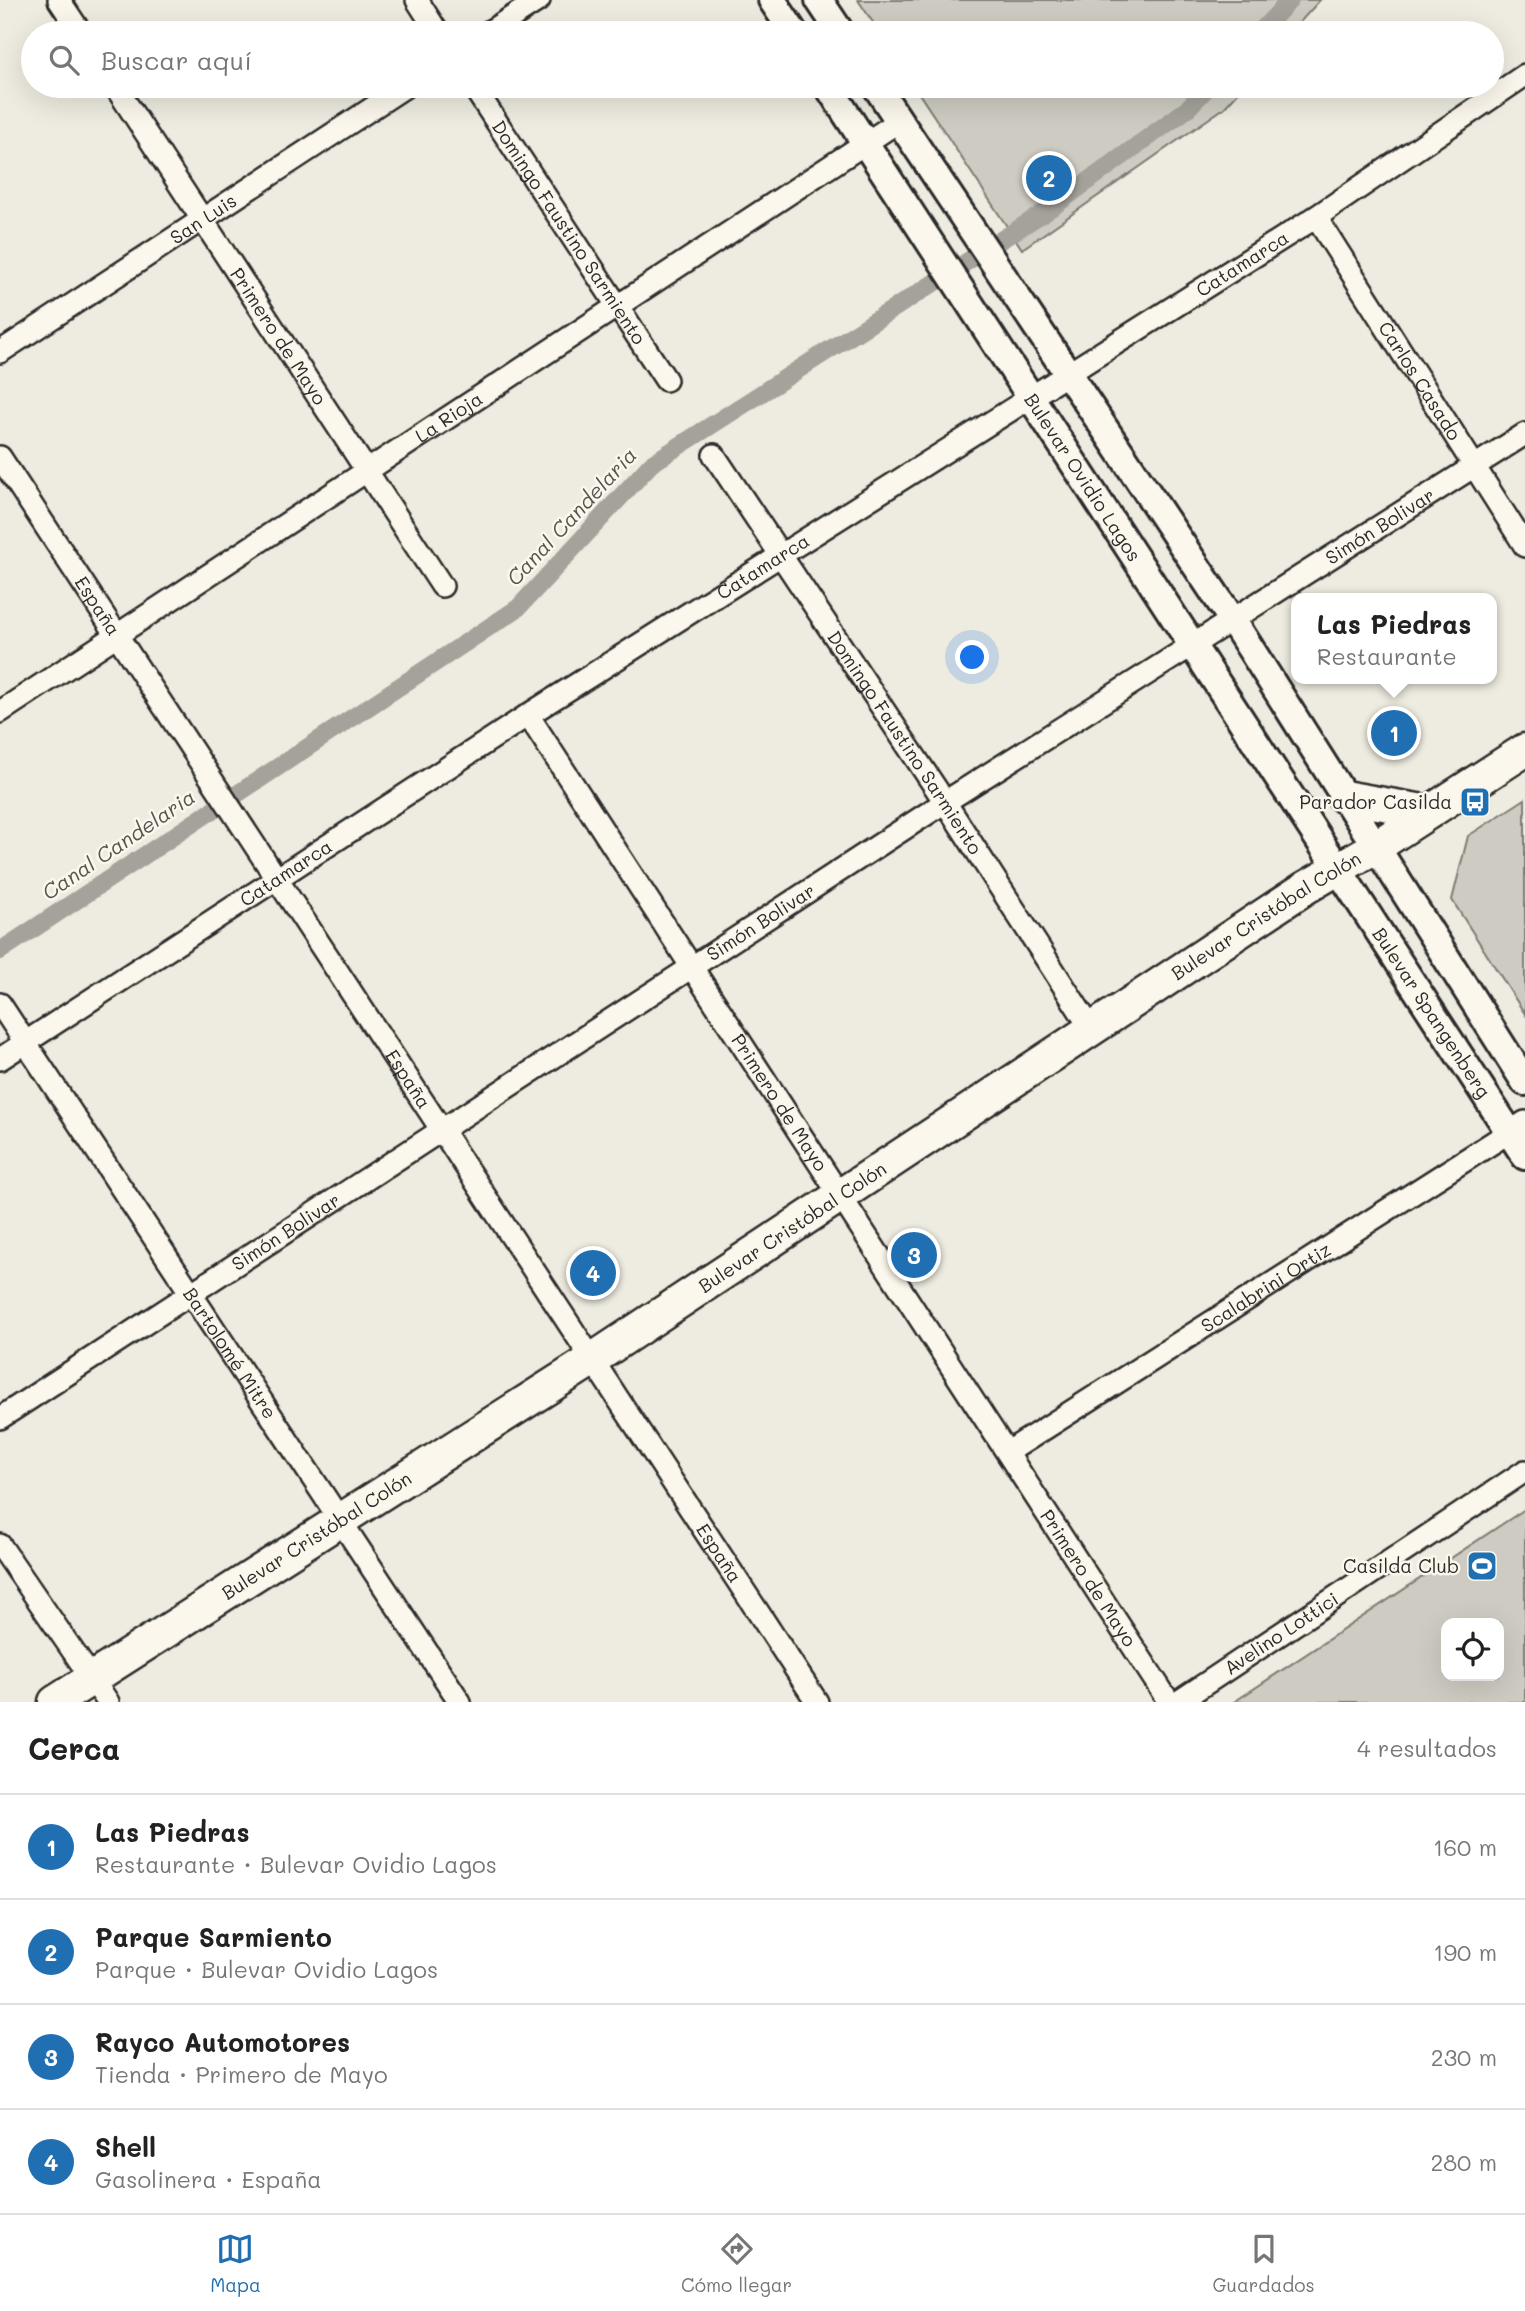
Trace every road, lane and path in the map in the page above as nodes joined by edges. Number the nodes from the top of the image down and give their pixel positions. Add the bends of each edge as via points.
1 (59, 0) edge
2 (417, 0) edge
3 (539, 0) edge
4 (772, 0) edge
5 (820, 0) edge
6 (73, 21) edge
7 (430, 21) edge
8 (506, 21) edge
9 (786, 21) edge
10 (833, 21) edge
11 (1525, 75) edge
12 (1504, 89) edge
13 (123, 98) edge
14 (388, 98) edge
15 (481, 98) edge
16 (836, 98) edge
17 (884, 98) edge
18 (1491, 98) edge
19 (899, 121) junction
20 (866, 143) junction
21 (1316, 216) junction
22 (202, 219) junction
23 (617, 306) junction
24 (0, 352) edge
25 (1069, 374) junction
26 (666, 380) dead end
27 (1031, 397) junction
28 (1525, 434) edge
29 (714, 455) dead end
30 (0, 457) edge
31 (1475, 467) junction
32 (367, 471) junction
33 (1525, 546) edge
34 (782, 555) junction
35 (442, 586) dead end
36 (1233, 621) junction
37 (117, 636) junction
38 (1194, 647) junction
39 (0, 712) edge
40 (528, 715) junction
41 (1525, 750) edge
42 (1344, 797) junction
43 (945, 802) junction
44 (1429, 812) junction
45 (1377, 846) junction
46 (1339, 869) junction
47 (277, 879) junction
48 (694, 968) junction
49 (0, 1004) edge
50 (1092, 1030) junction
51 (26, 1044) junction
52 (0, 1059) edge
53 (1525, 1082) edge
54 (1517, 1127) edge
55 (444, 1130) junction
56 (1525, 1156) edge
57 (841, 1193) junction
58 (192, 1292) junction
59 (593, 1359) junction
60 (0, 1418) edge
61 (1008, 1452) junction
62 (1525, 1471) edge
63 (342, 1520) junction
64 (0, 1545) edge
65 (100, 1690) edge
66 (55, 1702) edge
67 (460, 1702) edge
68 (817, 1702) edge
69 (1169, 1702) edge
70 (1178, 1702) edge

1 - 6 street
2 - 7 street
3 - 8 street
4 - 9 main road
5 - 10 main road
11 - 12 street, Catamarca
13 - 22 street, Primero de Mayo
14 - 22 street, San Luis
15 - 23 street, Domingo Faustino Sarmiento
16 - 20 main road, Bulevar Ovidio Lagos
17 - 19 main road
18 - 21 street, Catamarca
19 - 20 street, La Rioja
19 - 25 main road
20 - 23 street, La Rioja
20 - 27 main road, Bulevar Ovidio Lagos
21 - 25 street, Catamarca
21 - 31 street, Carlos Casado
22 - 24 street, San Luis
22 - 32 street, Primero de Mayo
23 - 26 street, Domingo Faustino Sarmiento
23 - 32 street, La Rioja
25 - 27 street, Catamarca
25 - 36 main road
27 - 34 street, Catamarca
27 - 38 main road, Bulevar Ovidio Lagos
28 - 31 street, Simón Bolivar
29 - 34 street, Domingo Faustino Sarmiento
30 - 37 street, España
31 - 33 street, Carlos Casado
31 - 36 street, Simón Bolivar
32 - 35 street, Primero de Mayo
32 - 37 street, La Rioja
34 - 40 street, Catamarca
34 - 43 street, Domingo Faustino Sarmiento
36 - 38 street, Simón Bolivar
36 - 42 main road
37 - 39 street, La Rioja
37 - 47 street, España
38 - 43 street, Simón Bolivar
38 - 46 main road, Bulevar Ovidio Lagos
40 - 47 street, Catamarca
40 - 48 street, Primero de Mayo
41 - 44 highway, Bulevar Cristóbal Colón
42 - 44 highway
42 - 45 main road
43 - 48 street, Simón Bolivar
43 - 50 street, Domingo Faustino Sarmiento
44 - 45 highway, Bulevar Cristóbal Colón
45 - 46 highway, Bulevar Cristóbal Colón
45 - 53 main road
46 - 50 highway, Bulevar Cristóbal Colón
46 - 54 main road, Bulevar Spangenberg
47 - 51 street, Catamarca
47 - 55 street, España
48 - 55 street, Simón Bolivar
48 - 57 street, Primero de Mayo
49 - 51 street, Bartolomé Mitre
50 - 57 highway, Bulevar Cristóbal Colón
51 - 52 street, Catamarca
51 - 58 street, Bartolomé Mitre
54 - 56 main road, Bulevar Spangenberg
54 - 61 street, Scalabrini Ortiz
55 - 58 street, Simón Bolivar
55 - 59 street, España
57 - 59 highway, Bulevar Cristóbal Colón
57 - 61 street, Primero de Mayo
58 - 60 street, Simón Bolivar
58 - 63 street, Bartolomé Mitre
59 - 63 highway, Bulevar Cristóbal Colón
59 - 68 street, España
61 - 69 street, Primero de Mayo
62 - 70 street, Avelino Lottici
63 - 65 highway, Bulevar Cristóbal Colón
63 - 67 street, Bartolomé Mitre
64 - 65 street
65 - 66 highway, Bulevar Cristóbal Colón

